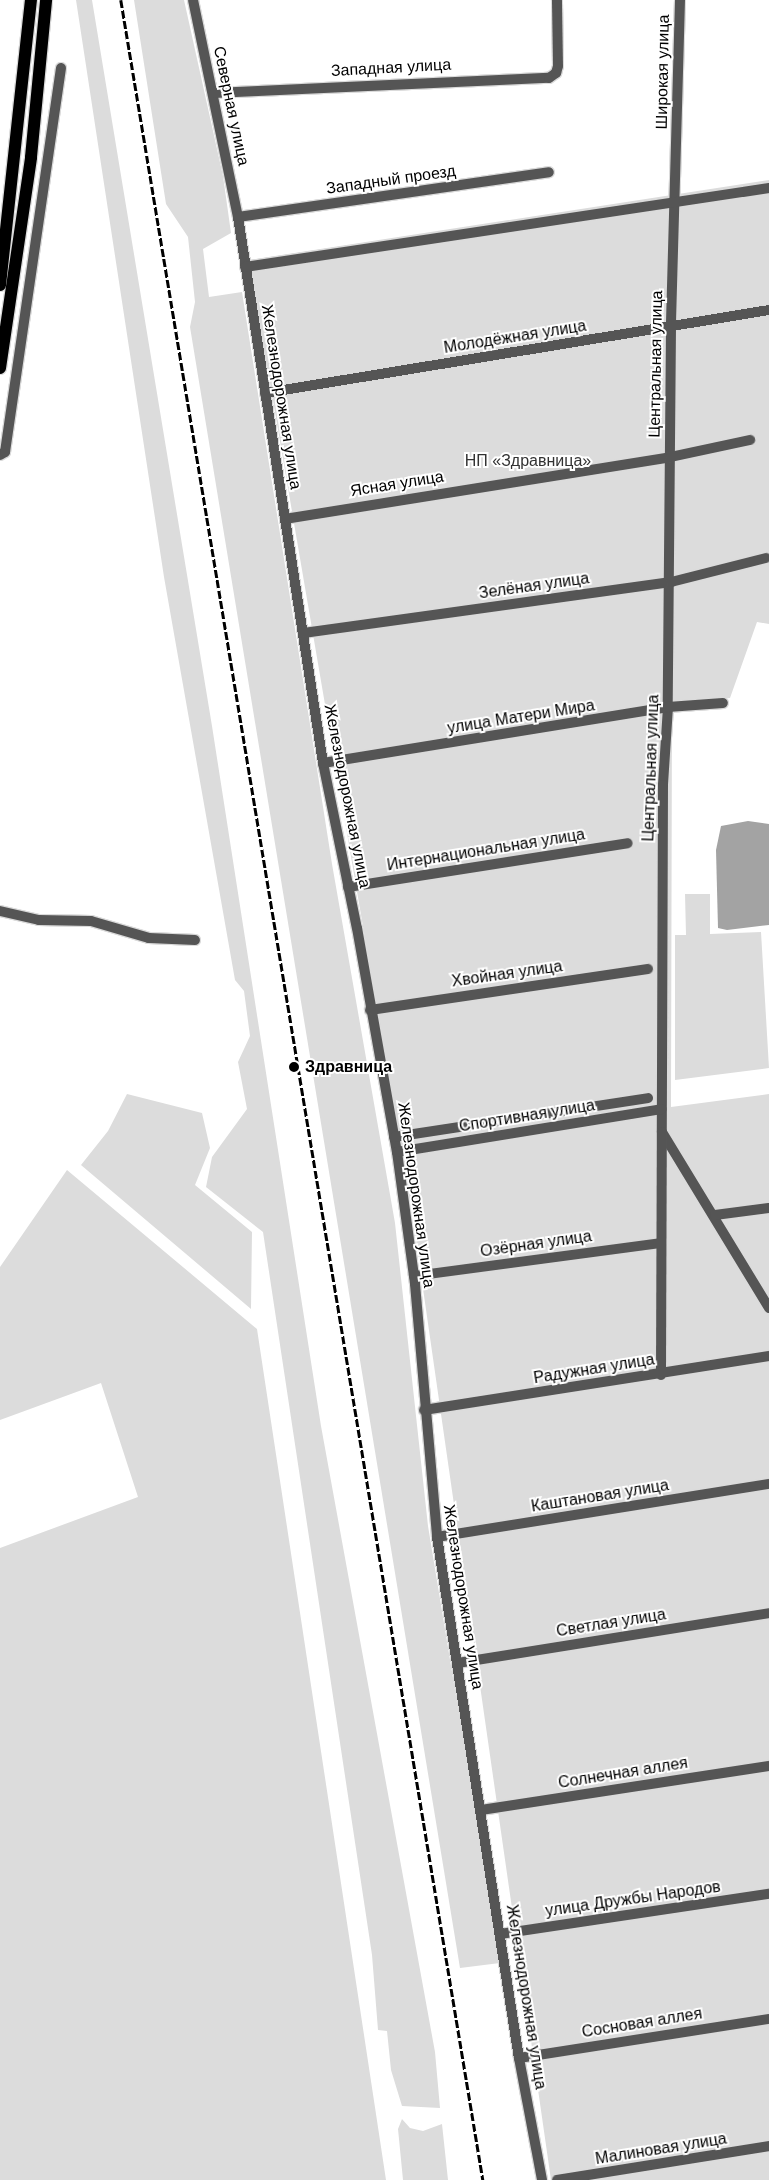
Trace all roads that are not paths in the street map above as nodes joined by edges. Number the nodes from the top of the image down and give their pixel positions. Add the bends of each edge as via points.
1 (31, 0) edge
2 (46, 0) edge
3 (193, 0) edge
4 (557, 0) edge
5 (680, 0) edge
6 (61, 68) dead end
7 (214, 93) junction
8 (549, 172) dead end
9 (769, 188) edge
10 (675, 200) junction
11 (238, 218) junction
12 (245, 267) junction
13 (0, 285) edge
14 (769, 310) edge
15 (671, 327) junction
16 (0, 368) edge
17 (265, 393) junction
18 (750, 440) dead end
19 (0, 455) edge
20 (670, 457) junction
21 (285, 519) junction
22 (766, 558) dead end
23 (671, 582) junction
24 (303, 633) junction
25 (723, 703) dead end
26 (668, 707) junction
27 (324, 763) junction
28 (628, 843) dead end
29 (348, 887) junction
30 (0, 911) edge
31 (195, 940) dead end
32 (648, 969) dead end
33 (370, 1010) junction
34 (648, 1098) dead end
35 (662, 1109) junction
36 (662, 1132) junction
37 (394, 1136) junction
38 (397, 1152) junction
39 (769, 1208) edge
40 (715, 1215) junction
41 (661, 1243) junction
42 (414, 1276) junction
43 (769, 1308) edge
44 (769, 1356) edge
45 (661, 1375) junction
46 (424, 1410) junction
47 (769, 1484) edge
48 (436, 1537) junction
49 (769, 1613) edge
50 (458, 1663) junction
51 (769, 1766) edge
52 (481, 1810) junction
53 (769, 1894) edge
54 (500, 1934) junction
55 (769, 2019) edge
56 (519, 2058) junction
57 (769, 2146) edge
58 (542, 2180) edge
59 (557, 2180) edge

1 - 13 main road
2 - 16 main road via 31,158
3 - 7 street, Северная улица
4 - 7 street, Западная улица via 558,61 556,73 549,78
5 - 10 street, Широкая улица
6 - 19 street via 5,452
7 - 11 street, Северная улица
8 - 11 street, Западный проезд
9 - 10 street
10 - 12 street
10 - 15 street, Центральная улица
11 - 12 street, Железнодорожная улица
12 - 17 street, Железнодорожная улица
14 - 15 street, Молодёжная улица
15 - 17 street, Молодёжная улица
15 - 20 street, Центральная улица
17 - 21 street, Железнодорожная улица
18 - 20 street, Ясная улица
20 - 21 street, Ясная улица
20 - 23 street, Центральная улица
21 - 24 street, Железнодорожная улица
22 - 23 street, Зелёная улица
23 - 24 street, Зелёная улица
23 - 26 street, Центральная улица
24 - 27 street, Железнодорожная улица
25 - 26 street, улица Матери Мира
26 - 27 street, улица Матери Мира
26 - 35 street, Центральная улица via 663,785
27 - 29 street, Железнодорожная улица
28 - 29 street, Интернациональная улица
29 - 33 street, Железнодорожная улица
30 - 31 street via 39,920 92,921 149,938
32 - 33 street, Хвойная улица
33 - 37 street, Железнодорожная улица
34 - 37 street
35 - 36 street, Центральная улица
35 - 38 street, Спортивная улица
36 - 40 street
36 - 41 street, Центральная улица
37 - 38 street, Железнодорожная улица
38 - 42 street, Железнодорожная улица
39 - 40 street
40 - 43 street
41 - 42 street, Озёрная улица
41 - 45 street, Центральная улица
42 - 46 street, Железнодорожная улица
44 - 45 street, Радужная улица
45 - 46 street, Радужная улица
46 - 48 street, Железнодорожная улица
47 - 48 street, Каштановая улица
48 - 50 street, Железнодорожная улица
49 - 50 street, Светлая улица
50 - 52 street, Железнодорожная улица
51 - 52 street, Солнечная аллея
52 - 54 street, Железнодорожная улица
53 - 54 street, улица Дружбы Народов
54 - 56 street, Железнодорожная улица
55 - 56 street, Сосновая аллея
56 - 58 street, Железнодорожная улица
57 - 59 street, Малиновая улица

